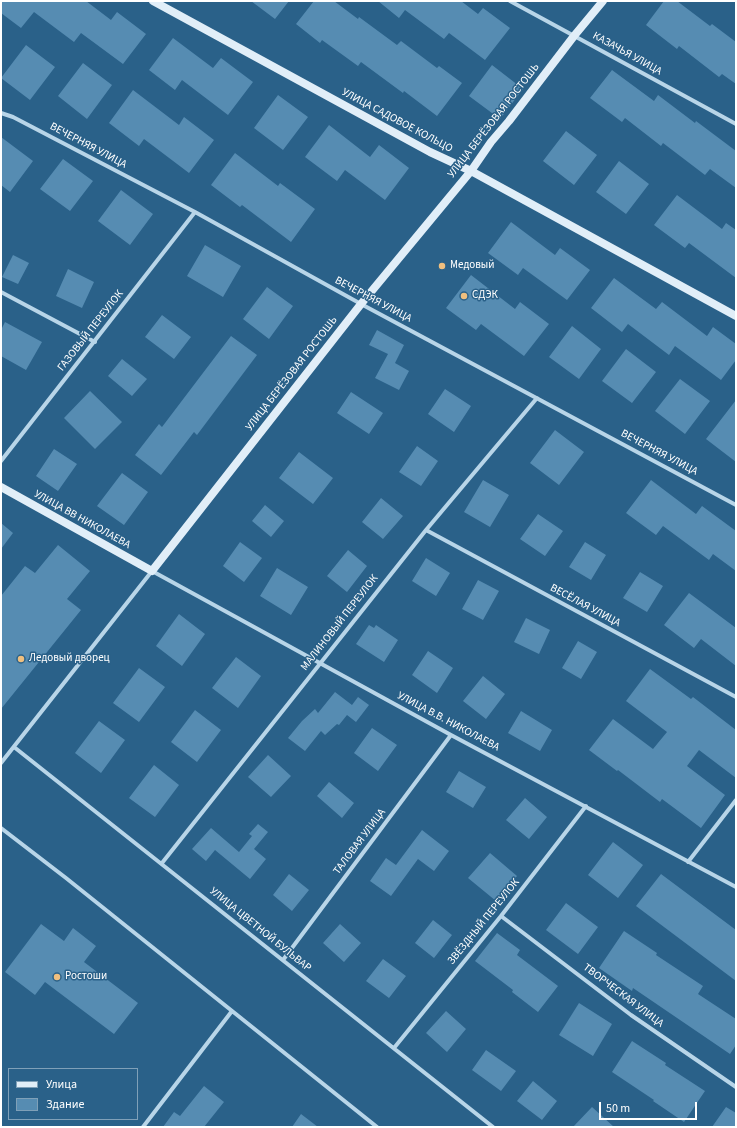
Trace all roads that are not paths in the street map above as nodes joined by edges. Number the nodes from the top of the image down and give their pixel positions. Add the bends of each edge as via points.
1 (153, 1) edge
2 (510, 1) edge
3 (603, 1) edge
4 (574, 36) junction
5 (1, 114) edge
6 (736, 124) edge
7 (470, 171) junction
8 (195, 212) junction
9 (1, 292) edge
10 (360, 304) junction
11 (736, 316) edge
12 (95, 342) junction
13 (537, 398) junction
14 (1, 461) edge
15 (1, 488) edge
16 (736, 505) edge
17 (426, 530) junction
18 (152, 571) junction
19 (320, 663) junction
20 (736, 697) edge
21 (451, 735) junction
22 (14, 747) junction
23 (1, 763) edge
24 (736, 800) edge
25 (586, 806) junction
26 (1, 828) edge
27 (688, 862) junction
28 (162, 863) junction
29 (736, 887) edge
30 (501, 916) junction
31 (283, 960) junction
32 (232, 1011) junction
33 (394, 1048) junction
34 (736, 1087) edge
35 (144, 1127) edge
36 (377, 1127) edge
37 (493, 1127) edge

1 - 7 street, УЛИЦА САДОВОЕ КОЛЬЦО via 430,152
2 - 4 street, КАЗАЧЬЯ УЛИЦА
3 - 4 street, УЛИЦА БЕРЁЗОВАЯ РОСТОШЬ
4 - 6 street, КАЗАЧЬЯ УЛИЦА
4 - 7 street, УЛИЦА БЕРЁЗОВАЯ РОСТОШЬ
5 - 8 street, ВЕЧЕРНЯЯ УЛИЦА via 13,117
7 - 10 street, УЛИЦА БЕРЁЗОВАЯ РОСТОШЬ
7 - 11 street, УЛИЦА САДОВОЕ КОЛЬЦО
8 - 10 street, ВЕЧЕРНЯЯ УЛИЦА
8 - 12 street, ГАЗОВЫЙ ПЕРЕУЛОК
9 - 12 street
10 - 13 street, ВЕЧЕРНЯЯ УЛИЦА
10 - 18 street, УЛИЦА БЕРЁЗОВАЯ РОСТОШЬ
12 - 14 street, ГАЗОВЫЙ ПЕРЕУЛОК
13 - 16 street, ВЕЧЕРНЯЯ УЛИЦА
13 - 17 street, МАЛИНОВЫЙ ПЕРЕУЛОК
15 - 18 street, УЛИЦА ВВ НИКОЛАЕВА
17 - 19 street, МАЛИНОВЫЙ ПЕРЕУЛОК
17 - 20 street, ВЕСЁЛАЯ УЛИЦА
18 - 19 street, УЛИЦА В.В. НИКОЛАЕВА
18 - 22 street, УЛИЦА БЕРЁЗОВАЯ РОСТОШЬ
19 - 21 street, УЛИЦА В.В. НИКОЛАЕВА
19 - 28 street, МАЛИНОВЫЙ ПЕРЕУЛОК
21 - 25 street, УЛИЦА В.В. НИКОЛАЕВА
21 - 31 street, ТАЛОВАЯ УЛИЦА
22 - 23 street, УЛИЦА БЕРЁЗОВАЯ РОСТОШЬ
22 - 28 street, УЛИЦА ЦВЕТНОЙ БУЛЬВАР
24 - 27 street
25 - 27 street, УЛИЦА В.В. НИКОЛАЕВА
25 - 30 street, ЗВЁЗДНЫЙ ПЕРЕУЛОК
26 - 32 street
27 - 29 street, УЛИЦА В.В. НИКОЛАЕВА
28 - 31 street, УЛИЦА ЦВЕТНОЙ БУЛЬВАР
30 - 33 street, ЗВЁЗДНЫЙ ПЕРЕУЛОК
30 - 34 street, ТВОРЧЕСКАЯ УЛИЦА via 631,1015
31 - 33 street, УЛИЦА ЦВЕТНОЙ БУЛЬВАР
32 - 35 street
32 - 36 street
33 - 37 street, УЛИЦА ЦВЕТНОЙ БУЛЬВАР

